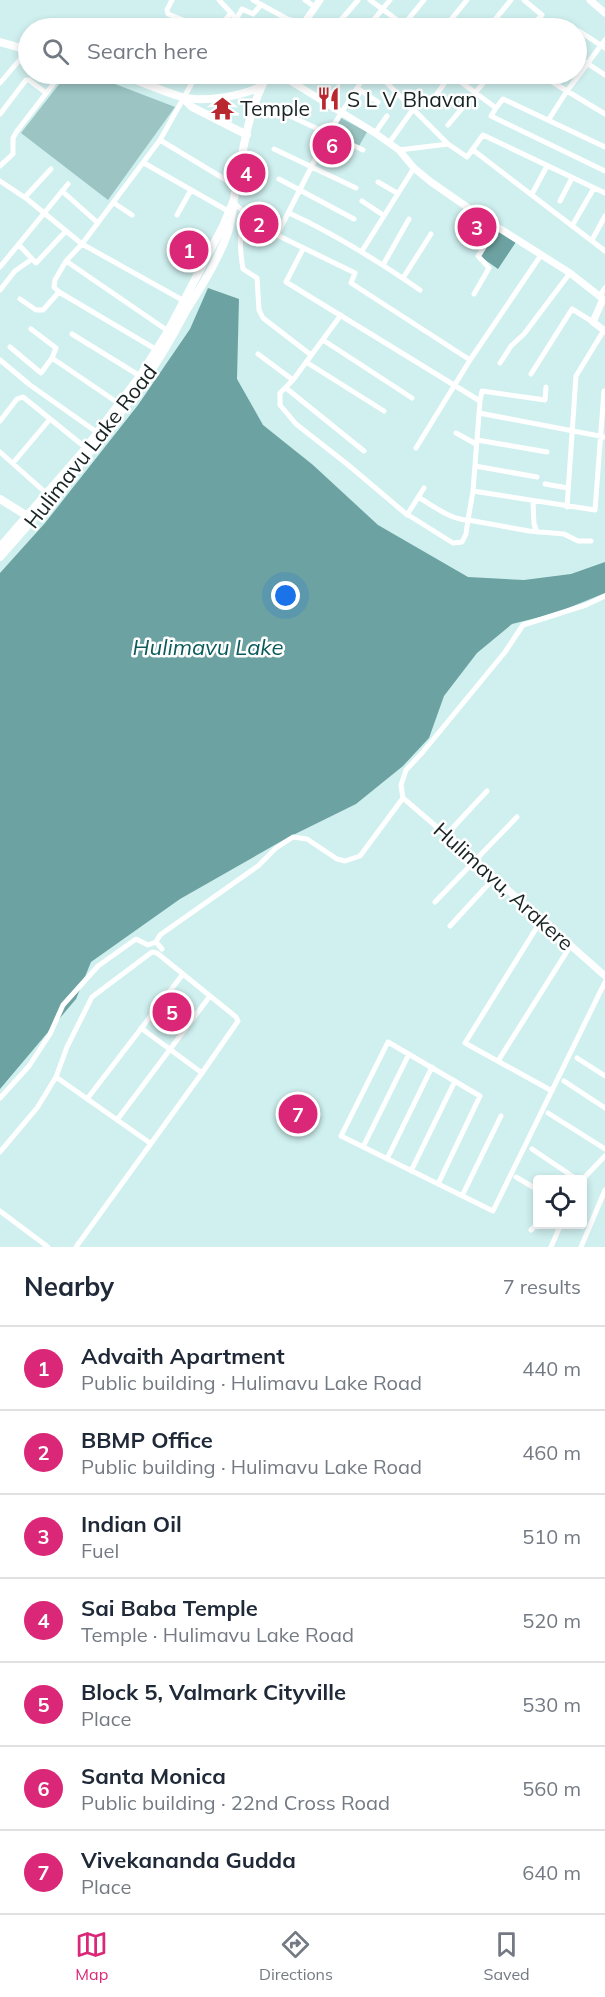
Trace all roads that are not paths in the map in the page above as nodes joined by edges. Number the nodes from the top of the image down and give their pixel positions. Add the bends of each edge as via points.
1 (172, 0) edge
2 (219, 0) edge
3 (253, 0) edge
4 (305, 0) edge
5 (358, 0) edge
6 (370, 0) edge
7 (390, 0) edge
8 (424, 0) edge
9 (467, 0) edge
10 (511, 0) edge
11 (524, 0) edge
12 (590, 0) edge
13 (318, 3) edge
14 (261, 5) junction
15 (382, 9) junction
16 (605, 13) edge
17 (230, 14) junction
18 (178, 18) edge
19 (227, 18) edge
20 (237, 18) joint
21 (285, 18) edge
22 (309, 18) edge
23 (343, 18) edge
24 (375, 18) edge
25 (393, 18) edge
26 (411, 18) edge
27 (452, 18) edge
28 (496, 18) edge
29 (539, 18) edge
30 (587, 36) edge
31 (605, 40) edge
32 (0, 42) edge
33 (18, 47) edge
34 (603, 47) edge
35 (18, 62) edge
36 (587, 63) joint
37 (605, 75) edge
38 (0, 83) edge
39 (23, 84) edge
40 (34, 84) edge
41 (51, 84) edge
42 (146, 84) edge
43 (191, 84) edge
44 (262, 84) edge
45 (296, 84) edge
46 (360, 84) edge
47 (389, 84) edge
48 (444, 84) edge
49 (464, 84) edge
50 (482, 84) edge
51 (556, 84) edge
52 (572, 84) edge
53 (260, 87) junction
54 (357, 88) junction
55 (567, 91) junction
56 (475, 92) junction
57 (46, 93) junction
58 (183, 98) junction
59 (378, 102) dead end
60 (429, 105) dead end
61 (414, 108) junction
62 (496, 108) junction
63 (341, 111) junction
64 (0, 114) edge
65 (605, 114) edge
66 (288, 115) dead end
67 (387, 116) dead end
68 (549, 119) junction
69 (448, 125) dead end
70 (375, 133) junction
71 (328, 134) junction
72 (247, 135) junction
73 (160, 140) junction
74 (389, 143) junction
75 (448, 144) junction
76 (605, 147) edge
77 (274, 149) dead end
78 (363, 150) dead end
79 (399, 150) junction
80 (473, 150) junction
81 (144, 163) junction
82 (0, 166) edge
83 (548, 166) junction
84 (312, 167) junction
85 (414, 168) junction
86 (51, 169) dead end
87 (605, 171) edge
88 (572, 178) junction
89 (279, 179) dead end
90 (0, 181) edge
91 (378, 182) dead end
92 (68, 184) dead end
93 (236, 186) junction
94 (356, 188) dead end
95 (594, 188) junction
96 (191, 190) junction
97 (300, 190) junction
98 (62, 191) junction
99 (397, 193) junction
100 (605, 193) edge
101 (532, 194) junction
102 (25, 198) junction
103 (362, 201) dead end
104 (560, 201) dead end
105 (233, 202) junction
106 (114, 203) junction
107 (228, 211) junction
108 (289, 213) junction
109 (44, 214) junction
110 (132, 215) dead end
111 (177, 215) dead end
112 (383, 215) junction
113 (605, 216) edge
114 (354, 219) dead end
115 (410, 219) dead end
116 (98, 223) junction
117 (572, 226) junction
118 (497, 227) junction
119 (66, 231) junction
120 (431, 234) dead end
121 (592, 240) junction
122 (82, 244) junction
123 (19, 245) junction
124 (303, 249) junction
125 (362, 251) junction
126 (605, 251) edge
127 (541, 255) junction
128 (32, 259) junction
129 (66, 261) junction
130 (383, 265) junction
131 (0, 267) edge
132 (570, 273) junction
133 (403, 278) junction
134 (605, 288) edge
135 (0, 290) edge
136 (420, 290) dead end
137 (59, 292) junction
138 (474, 294) dead end
139 (599, 297) junction
140 (20, 299) dead end
141 (187, 302) junction
142 (341, 315) junction
143 (593, 322) junction
144 (32, 329) dead end
145 (605, 330) edge
146 (168, 331) junction
147 (72, 334) dead end
148 (323, 339) junction
149 (10, 347) dead end
150 (157, 350) junction
151 (258, 354) dead end
152 (311, 355) junction
153 (52, 358) junction
154 (0, 360) edge
155 (470, 360) junction
156 (306, 362) junction
157 (500, 363) dead end
158 (531, 374) dead end
159 (140, 376) junction
160 (293, 380) junction
161 (455, 384) junction
162 (286, 387) junction
163 (546, 387) dead end
164 (604, 391) edge
165 (412, 398) dead end
166 (480, 401) junction
167 (123, 405) junction
168 (384, 411) dead end
169 (479, 413) junction
170 (50, 418) junction
171 (0, 421) edge
172 (572, 431) junction
173 (98, 433) junction
174 (456, 433) dead end
175 (603, 436) edge
176 (477, 442) junction
177 (86, 448) junction
178 (416, 448) dead end
179 (364, 451) dead end
180 (0, 452) edge
181 (548, 452) dead end
182 (13, 463) junction
183 (475, 466) junction
184 (537, 477) dead end
185 (544, 484) dead end
186 (424, 488) dead end
187 (568, 488) junction
188 (472, 491) junction
189 (46, 493) junction
190 (418, 497) junction
191 (0, 499) edge
192 (533, 501) junction
193 (0, 505) edge
194 (567, 507) junction
195 (407, 515) junction
196 (28, 520) junction
197 (468, 520) junction
198 (537, 532) junction
199 (591, 541) dead end
200 (0, 547) edge
201 (0, 557) edge
202 (605, 596) edge
203 (487, 791) dead end
204 (403, 798) junction
205 (517, 817) dead end
206 (438, 828) joint
207 (446, 835) junction
208 (474, 859) junction
209 (495, 877) junction
210 (435, 902) dead end
211 (542, 919) junction
212 (450, 926) dead end
213 (156, 942) junction
214 (571, 945) junction
215 (162, 949) dead end
216 (183, 974) junction
217 (605, 976) edge
218 (605, 982) edge
219 (210, 996) junction
220 (141, 1028) junction
221 (170, 1049) junction
222 (409, 1054) junction
223 (578, 1058) dead end
224 (498, 1061) junction
225 (432, 1067) junction
226 (202, 1073) junction
227 (605, 1076) edge
228 (56, 1077) junction
229 (455, 1081) junction
230 (564, 1081) dead end
231 (552, 1091) junction
232 (0, 1098) edge
233 (87, 1099) junction
234 (605, 1107) edge
235 (548, 1113) dead end
236 (501, 1116) dead end
237 (117, 1120) junction
238 (150, 1143) junction
239 (363, 1147) junction
240 (532, 1149) dead end
241 (605, 1149) edge
242 (0, 1152) edge
243 (605, 1156) edge
244 (387, 1159) junction
245 (411, 1171) junction
246 (574, 1175) edge
247 (584, 1175) edge
248 (516, 1177) dead end
249 (438, 1184) junction
250 (533, 1188) edge
251 (605, 1190) edge
252 (462, 1196) junction
253 (0, 1211) edge
254 (533, 1228) edge
255 (559, 1229) edge
256 (531, 1230) dead end
257 (48, 1247) edge
258 (76, 1247) edge
259 (551, 1247) edge
260 (581, 1247) edge

1 - 18 street via 168,14
2 - 17 street
3 - 14 street
4 - 13 street
5 - 23 street
6 - 15 street
7 - 15 street
8 - 26 street
9 - 27 street
10 - 28 street
11 - 29 street via 542,15
12 - 16 street
13 - 22 street
14 - 20 street via 253,14 242,9
14 - 21 street
15 - 24 street
15 - 25 street
17 - 19 street
17 - 20 street
30 - 34 street
31 - 34 street
32 - 33 main road
34 - 36 street
35 - 38 street
36 - 37 street
39 - 64 street
40 - 57 street
41 - 57 street
42 - 58 main road
43 - 58 street
44 - 53 main road, Hulimavu Lake Road
45 - 63 street
46 - 54 street
47 - 61 street
48 - 60 street
49 - 56 street
50 - 56 street
51 - 55 street
52 - 55 street
53 - 58 main road via 232,96
53 - 72 main road, Hulimavu Lake Road
54 - 59 street
54 - 63 street
55 - 65 street
55 - 68 street
56 - 62 street
56 - 69 street
57 - 82 street via 17,131 13,154
58 - 72 main road via 192,107
58 - 73 street
61 - 74 street
61 - 75 street
62 - 68 street via 503,99
62 - 87 street via 491,116
63 - 70 street
63 - 71 street
66 - 71 street
67 - 70 street
68 - 76 street
70 - 74 street
71 - 78 street
71 - 84 street
72 - 93 main road, Hulimavu Lake Road
73 - 81 street
73 - 93 street
74 - 79 street
75 - 79 street
75 - 80 street via 466,157
77 - 84 street
79 - 85 street
80 - 83 street via 483,135
80 - 101 street
81 - 96 street
81 - 106 street
83 - 88 street
83 - 101 street
84 - 94 street
84 - 97 street
85 - 99 street
85 - 118 street
86 - 102 street
88 - 95 street
88 - 104 street
89 - 97 street
90 - 102 street
91 - 99 street
92 - 98 street
93 - 105 main road, Hulimavu Lake Road
95 - 100 street
95 - 117 street
96 - 107 street
96 - 111 street
97 - 108 street
97 - 114 street
98 - 109 street
98 - 116 street
99 - 112 street
101 - 117 street
102 - 109 street
103 - 112 street
105 - 107 main road, Hulimavu Lake Road
105 - 141 main road, Hulimavu Lake Road via 234,215 226,237
105 - 152 street via 244,212 239,237 243,269 258,279 263,318
106 - 110 street
106 - 116 street
107 - 141 main road, Hulimavu Lake Road
108 - 124 street via 277,235
108 - 125 street
109 - 119 street
109 - 123 street
112 - 125 street
113 - 121 street
115 - 130 street
116 - 122 street
117 - 121 street
118 - 127 street
118 - 138 street via 478,256 489,268
119 - 122 street
119 - 128 street via 36,263
120 - 133 street
121 - 126 street
122 - 129 street
122 - 141 street
123 - 128 street
123 - 131 street
124 - 142 street via 286,282
124 - 155 street via 355,273 351,283
125 - 130 street
127 - 132 street
127 - 155 street
128 - 135 street via 15,271
129 - 137 street via 55,280 54,287
129 - 146 street
130 - 133 street
132 - 139 street
132 - 157 street
133 - 136 street
134 - 139 street
137 - 140 street via 43,310 36,310
137 - 150 street
139 - 143 street via 603,299
141 - 146 main road, Hulimavu Lake Road
141 - 167 main road, Hulimavu Lake Road via 155,365
142 - 148 street
142 - 161 street
143 - 145 street
143 - 158 street via 572,309
144 - 153 street via 56,348
145 - 172 street via 576,376
146 - 150 main road, Hulimavu Lake Road
147 - 159 street
148 - 152 street
148 - 165 street
149 - 153 street via 41,373
150 - 159 main road, Hulimavu Lake Road
151 - 160 street
152 - 156 street
153 - 167 street
154 - 173 street
155 - 161 street
156 - 160 street
156 - 168 street
159 - 167 main road, Hulimavu Lake Road
160 - 162 street
161 - 166 street
161 - 178 street
162 - 179 street
162 - 195 street via 278,401 286,414
163 - 166 street via 545,400 482,391
164 - 175 street
166 - 169 street
167 - 173 main road, Hulimavu Lake Road
167 - 196 main road, Hulimavu Lake Road via 92,451
169 - 172 street
169 - 176 street
170 - 171 street via 20,397
170 - 177 street
170 - 182 street
172 - 175 street
172 - 187 street
173 - 177 main road, Hulimavu Lake Road
174 - 176 street
175 - 194 street via 595,510
176 - 181 street
176 - 183 street
177 - 189 main road, Hulimavu Lake Road
180 - 182 street
182 - 189 street
183 - 184 street
183 - 188 street
185 - 187 street
186 - 190 street
187 - 194 street
188 - 192 street
188 - 197 street
189 - 196 main road, Hulimavu Lake Road
190 - 195 street
190 - 197 street via 449,515
191 - 196 main road
192 - 194 street
192 - 198 street
193 - 196 main road
195 - 197 street via 459,544 466,534
196 - 200 main road, Hulimavu Lake Road
196 - 201 main road, Hulimavu Lake Road
197 - 198 street
198 - 199 street
202 - 204 street via 523,625 406,770 401,785
203 - 207 street
204 - 206 street, Hulimavu, Arakere
204 - 213 street via 360,856 345,861 307,839 289,839 258,866 160,935
205 - 208 street
206 - 207 street, Hulimavu, Arakere
207 - 208 street, Hulimavu, Arakere
208 - 209 street, Hulimavu, Arakere
208 - 210 street
209 - 211 street, Hulimavu, Arakere
209 - 212 street
211 - 214 street, Hulimavu, Arakere
211 - 224 street via 465,1043
213 - 215 street
213 - 232 street via 148,945 136,939 98,966 63,1005 34,1058
214 - 217 street, Hulimavu, Arakere
214 - 224 street
216 - 219 street
216 - 220 street
216 - 228 street via 152,952 95,994
218 - 231 street
219 - 221 street
219 - 226 street via 238,1021
220 - 221 street
220 - 233 street
221 - 226 street
221 - 237 street
222 - 225 street
222 - 239 street
222 - 239 street via 388,1042 341,1136
223 - 227 street
224 - 231 street
225 - 229 street
225 - 244 street
226 - 238 street
228 - 233 street
228 - 242 street via 37,1108
229 - 245 street
229 - 249 street via 480,1096
230 - 234 street
231 - 252 street via 493,1211
233 - 237 street
235 - 241 street
236 - 252 street
237 - 238 street
238 - 258 street
239 - 244 street
240 - 246 street
243 - 247 street
244 - 245 street
245 - 249 street
248 - 250 street
249 - 252 street
251 - 260 street
253 - 257 street
254 - 256 street
255 - 259 street

